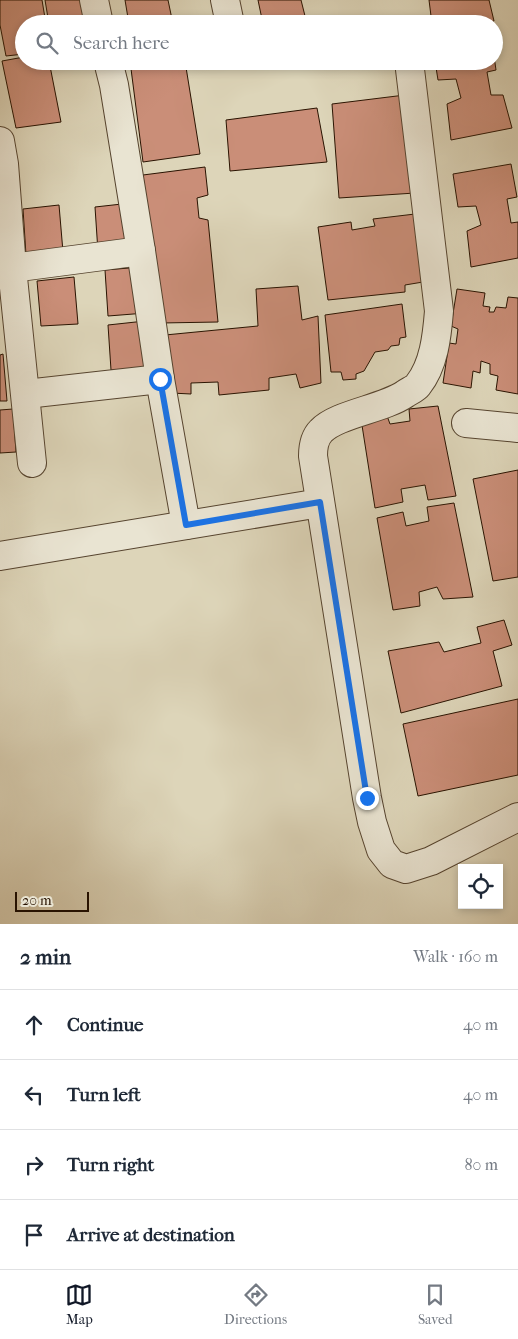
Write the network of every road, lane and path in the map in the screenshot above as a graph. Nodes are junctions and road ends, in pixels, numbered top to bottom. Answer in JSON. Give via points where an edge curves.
{"nodes":[{"id":1,"x":94,"y":0,"type":"edge"},
{"id":2,"x":225,"y":0,"type":"edge"},
{"id":3,"x":97,"y":15,"type":"edge"},
{"id":4,"x":228,"y":15,"type":"edge"},
{"id":5,"x":110,"y":70,"type":"edge"},
{"id":6,"x":410,"y":70,"type":"edge"},
{"id":7,"x":1,"y":156,"type":"edge"},
{"id":8,"x":141,"y":251,"type":"junction"},
{"id":9,"x":12,"y":268,"type":"junction"},
{"id":10,"x":160,"y":379,"type":"junction"},
{"id":11,"x":26,"y":394,"type":"junction"},
{"id":12,"x":466,"y":423,"type":"dead end"},
{"id":13,"x":518,"y":428,"type":"edge"},
{"id":14,"x":32,"y":463,"type":"dead end"},
{"id":15,"x":320,"y":502,"type":"junction"},
{"id":16,"x":186,"y":525,"type":"junction"},
{"id":17,"x":0,"y":556,"type":"edge"},
{"id":18,"x":518,"y":817,"type":"edge"}],
"edges":[{"from":1,"to":3,"type":"street"},
{"from":2,"to":4,"type":"street"},
{"from":5,"to":8,"type":"street"},
{"from":6,"to":15,"type":"street","via":[[439,311],[437,331],[430,363],[417,386],[396,400],[330,424],[320,432],[314,443],[313,456]]},
{"from":7,"to":9,"type":"street"},
{"from":8,"to":9,"type":"street"},
{"from":8,"to":10,"type":"street"},
{"from":9,"to":11,"type":"street"},
{"from":10,"to":11,"type":"street"},
{"from":10,"to":16,"type":"street"},
{"from":11,"to":14,"type":"street"},
{"from":12,"to":13,"type":"street"},
{"from":15,"to":16,"type":"street"},
{"from":15,"to":18,"type":"street","via":[[367,798],[381,850],[392,864],[406,869],[430,861]]},
{"from":16,"to":17,"type":"street"}]}
